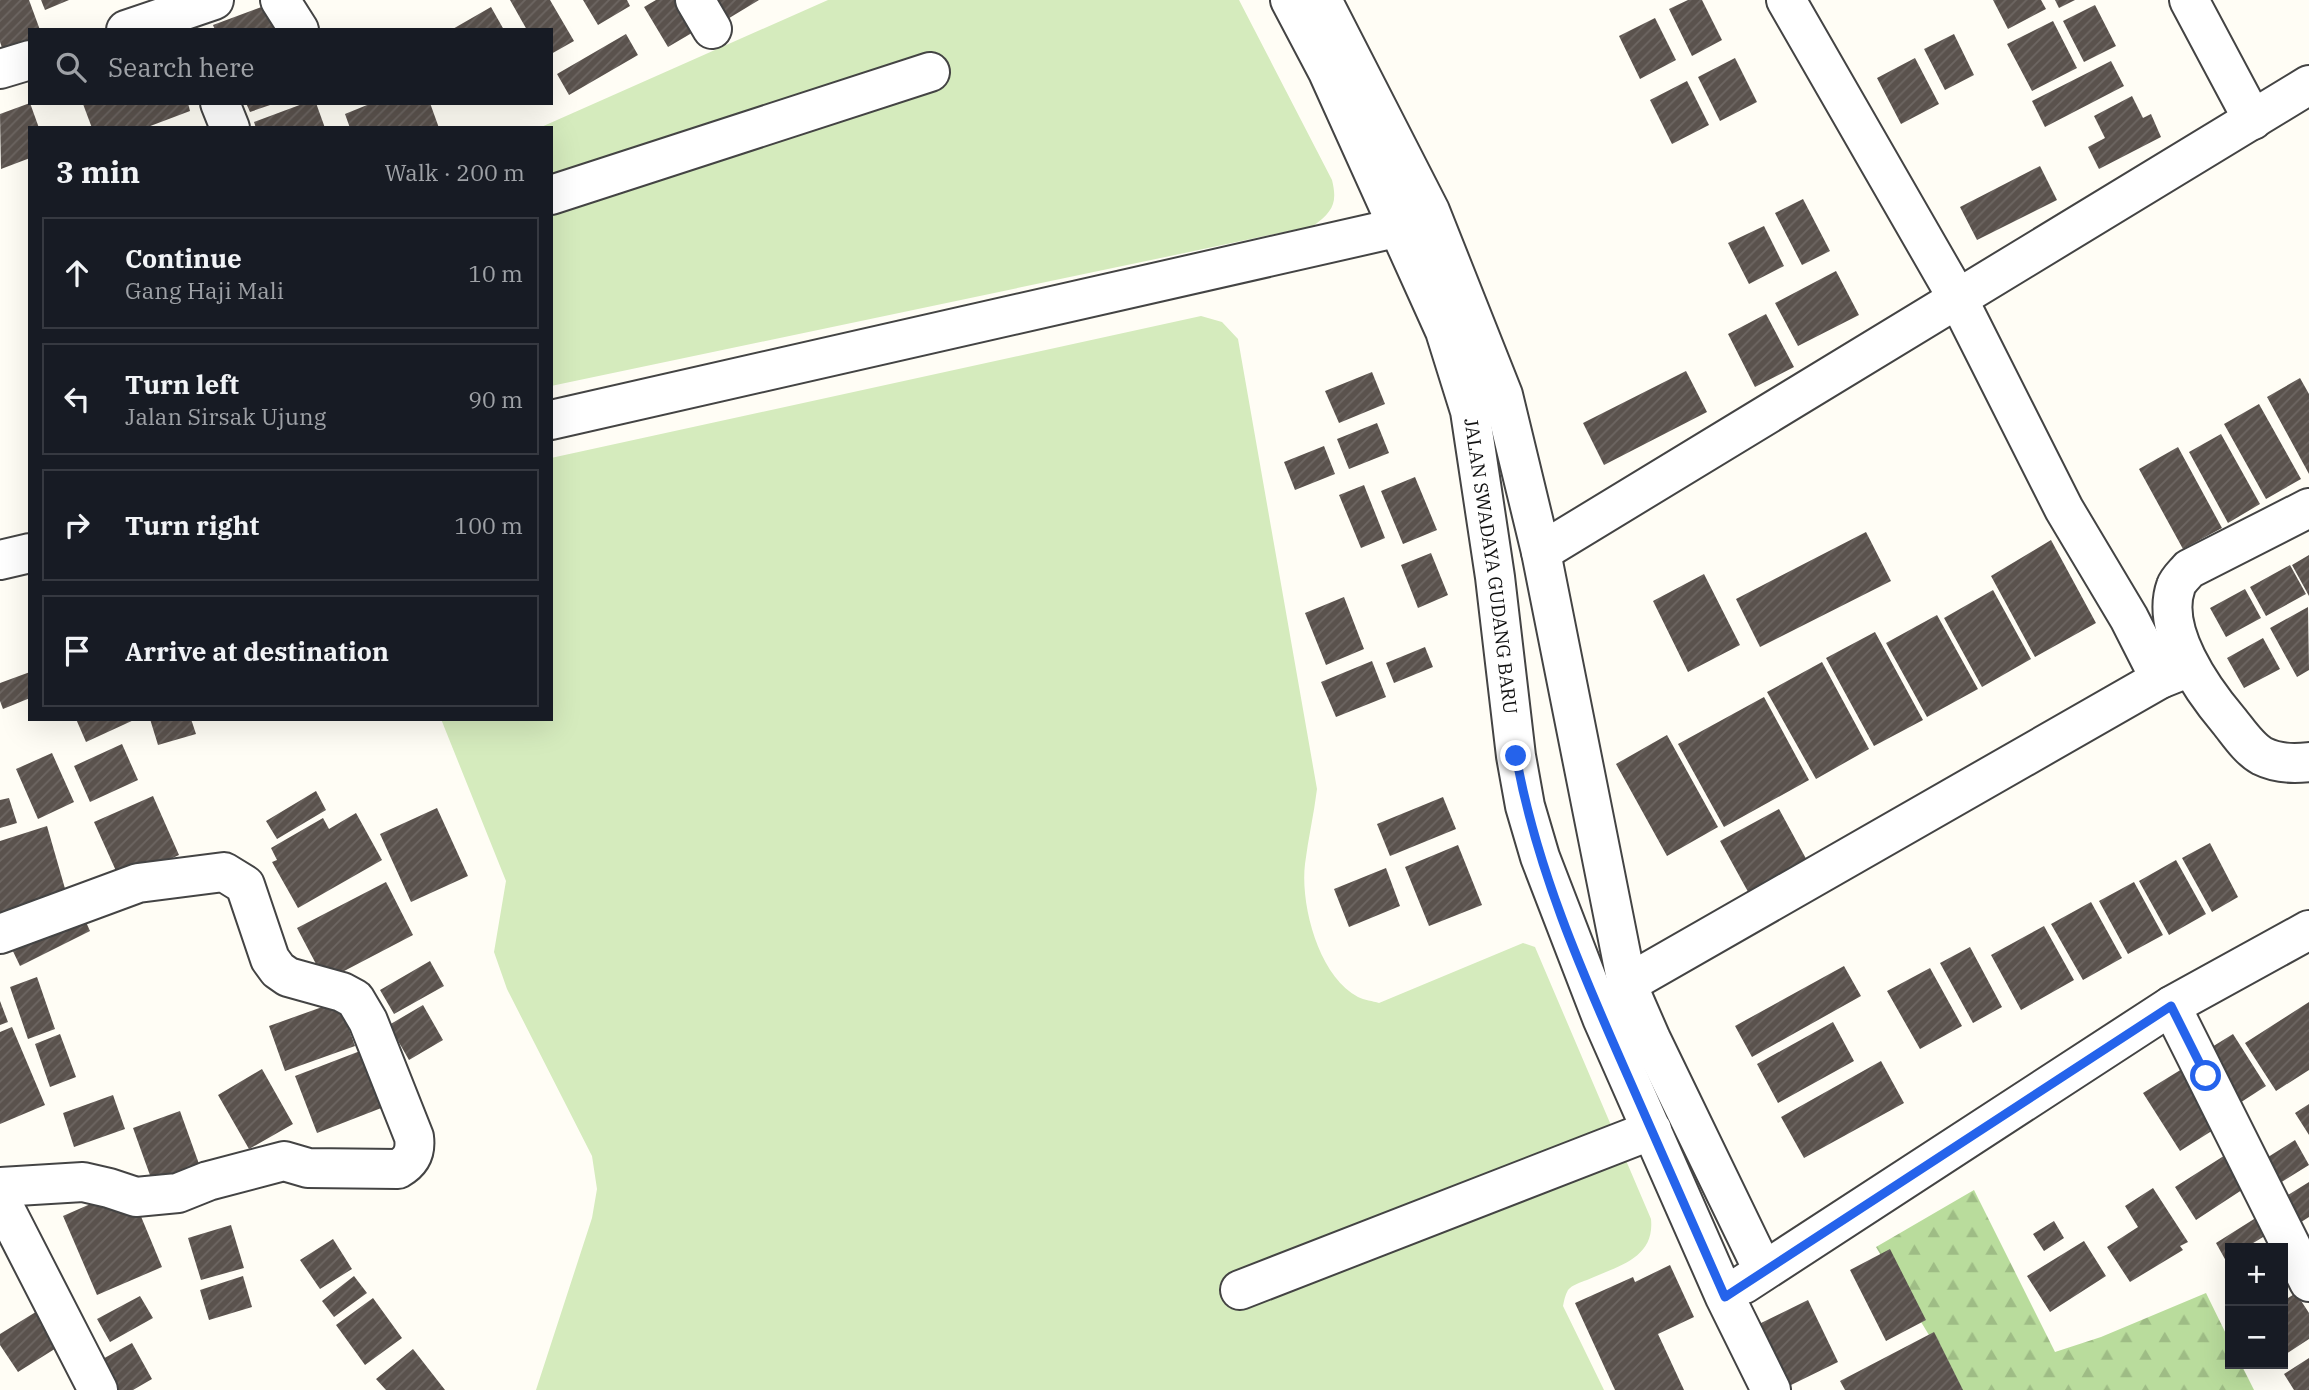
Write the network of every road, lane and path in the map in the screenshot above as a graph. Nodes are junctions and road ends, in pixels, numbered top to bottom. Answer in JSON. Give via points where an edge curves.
{"nodes":[{"id":1,"x":280,"y":0,"type":"edge"},
{"id":2,"x":1290,"y":0,"type":"edge"},
{"id":3,"x":1322,"y":0,"type":"edge"},
{"id":4,"x":1786,"y":0,"type":"edge"},
{"id":5,"x":2189,"y":0,"type":"edge"},
{"id":6,"x":196,"y":14,"type":"edge"},
{"id":7,"x":135,"y":28,"type":"edge"},
{"id":8,"x":298,"y":28,"type":"edge"},
{"id":9,"x":28,"y":61,"type":"edge"},
{"id":10,"x":0,"y":69,"type":"edge"},
{"id":11,"x":930,"y":72,"type":"dead end"},
{"id":12,"x":2309,"y":85,"type":"edge"},
{"id":13,"x":221,"y":105,"type":"edge"},
{"id":14,"x":2253,"y":120,"type":"junction"},
{"id":15,"x":229,"y":126,"type":"edge"},
{"id":16,"x":553,"y":194,"type":"edge"},
{"id":17,"x":1400,"y":227,"type":"junction"},
{"id":18,"x":1958,"y":299,"type":"junction"},
{"id":19,"x":553,"y":420,"type":"edge"},
{"id":20,"x":2309,"y":508,"type":"edge"},
{"id":21,"x":1541,"y":552,"type":"junction"},
{"id":22,"x":28,"y":553,"type":"edge"},
{"id":23,"x":0,"y":560,"type":"edge"},
{"id":24,"x":2175,"y":673,"type":"junction"},
{"id":25,"x":2309,"y":762,"type":"edge"},
{"id":26,"x":0,"y":934,"type":"edge"},
{"id":27,"x":2308,"y":934,"type":"edge"},
{"id":28,"x":1627,"y":984,"type":"junction"},
{"id":29,"x":2171,"y":1006,"type":"junction"},
{"id":30,"x":1652,"y":1130,"type":"junction"},
{"id":31,"x":0,"y":1187,"type":"edge"},
{"id":32,"x":0,"y":1199,"type":"edge"},
{"id":33,"x":2306,"y":1269,"type":"edge"},
{"id":34,"x":1763,"y":1270,"type":"junction"},
{"id":35,"x":1240,"y":1290,"type":"dead end"},
{"id":36,"x":1725,"y":1297,"type":"junction"},
{"id":37,"x":97,"y":1390,"type":"edge"},
{"id":38,"x":1771,"y":1390,"type":"edge"}],
"edges":[{"from":1,"to":8,"type":"street"},
{"from":2,"to":17,"type":"street","name":"JALAN SWADAYA GUDANG BARU"},
{"from":3,"to":21,"type":"street","via":[[1435,223],[1503,395]]},
{"from":4,"to":18,"type":"street"},
{"from":5,"to":14,"type":"street"},
{"from":6,"to":7,"type":"street"},
{"from":9,"to":10,"type":"street"},
{"from":11,"to":16,"type":"street"},
{"from":12,"to":14,"type":"street"},
{"from":13,"to":15,"type":"street"},
{"from":14,"to":18,"type":"street"},
{"from":17,"to":19,"type":"street"},
{"from":17,"to":30,"type":"street","name":"JALAN SWADAYA GUDANG BARU","via":[[1445,331],[1470,411],[1516,756],[1529,818],[1561,915]]},
{"from":18,"to":21,"type":"street"},
{"from":18,"to":24,"type":"street","via":[[2064,509],[2129,618]]},
{"from":20,"to":24,"type":"street","via":[[2189,569],[2176,584],[2172,604]]},
{"from":21,"to":28,"type":"street"},
{"from":22,"to":23,"type":"street"},
{"from":24,"to":25,"type":"street","via":[[2209,697],[2260,755],[2281,763]]},
{"from":24,"to":28,"type":"street"},
{"from":26,"to":31,"type":"street","via":[[138,883],[224,872],[245,885],[278,970],[288,978],[355,999],[416,1149],[398,1169],[308,1168],[284,1161],[178,1194],[136,1198],[83,1182]]},
{"from":27,"to":29,"type":"street"},
{"from":28,"to":34,"type":"street"},
{"from":29,"to":33,"type":"street"},
{"from":29,"to":34,"type":"street"},
{"from":30,"to":35,"type":"street"},
{"from":30,"to":36,"type":"street","name":"JALAN SWADAYA GUDANG BARU"},
{"from":32,"to":37,"type":"street"},
{"from":34,"to":36,"type":"street"},
{"from":36,"to":38,"type":"street","name":"JALAN SWADAYA GUDANG BARU"}]}
